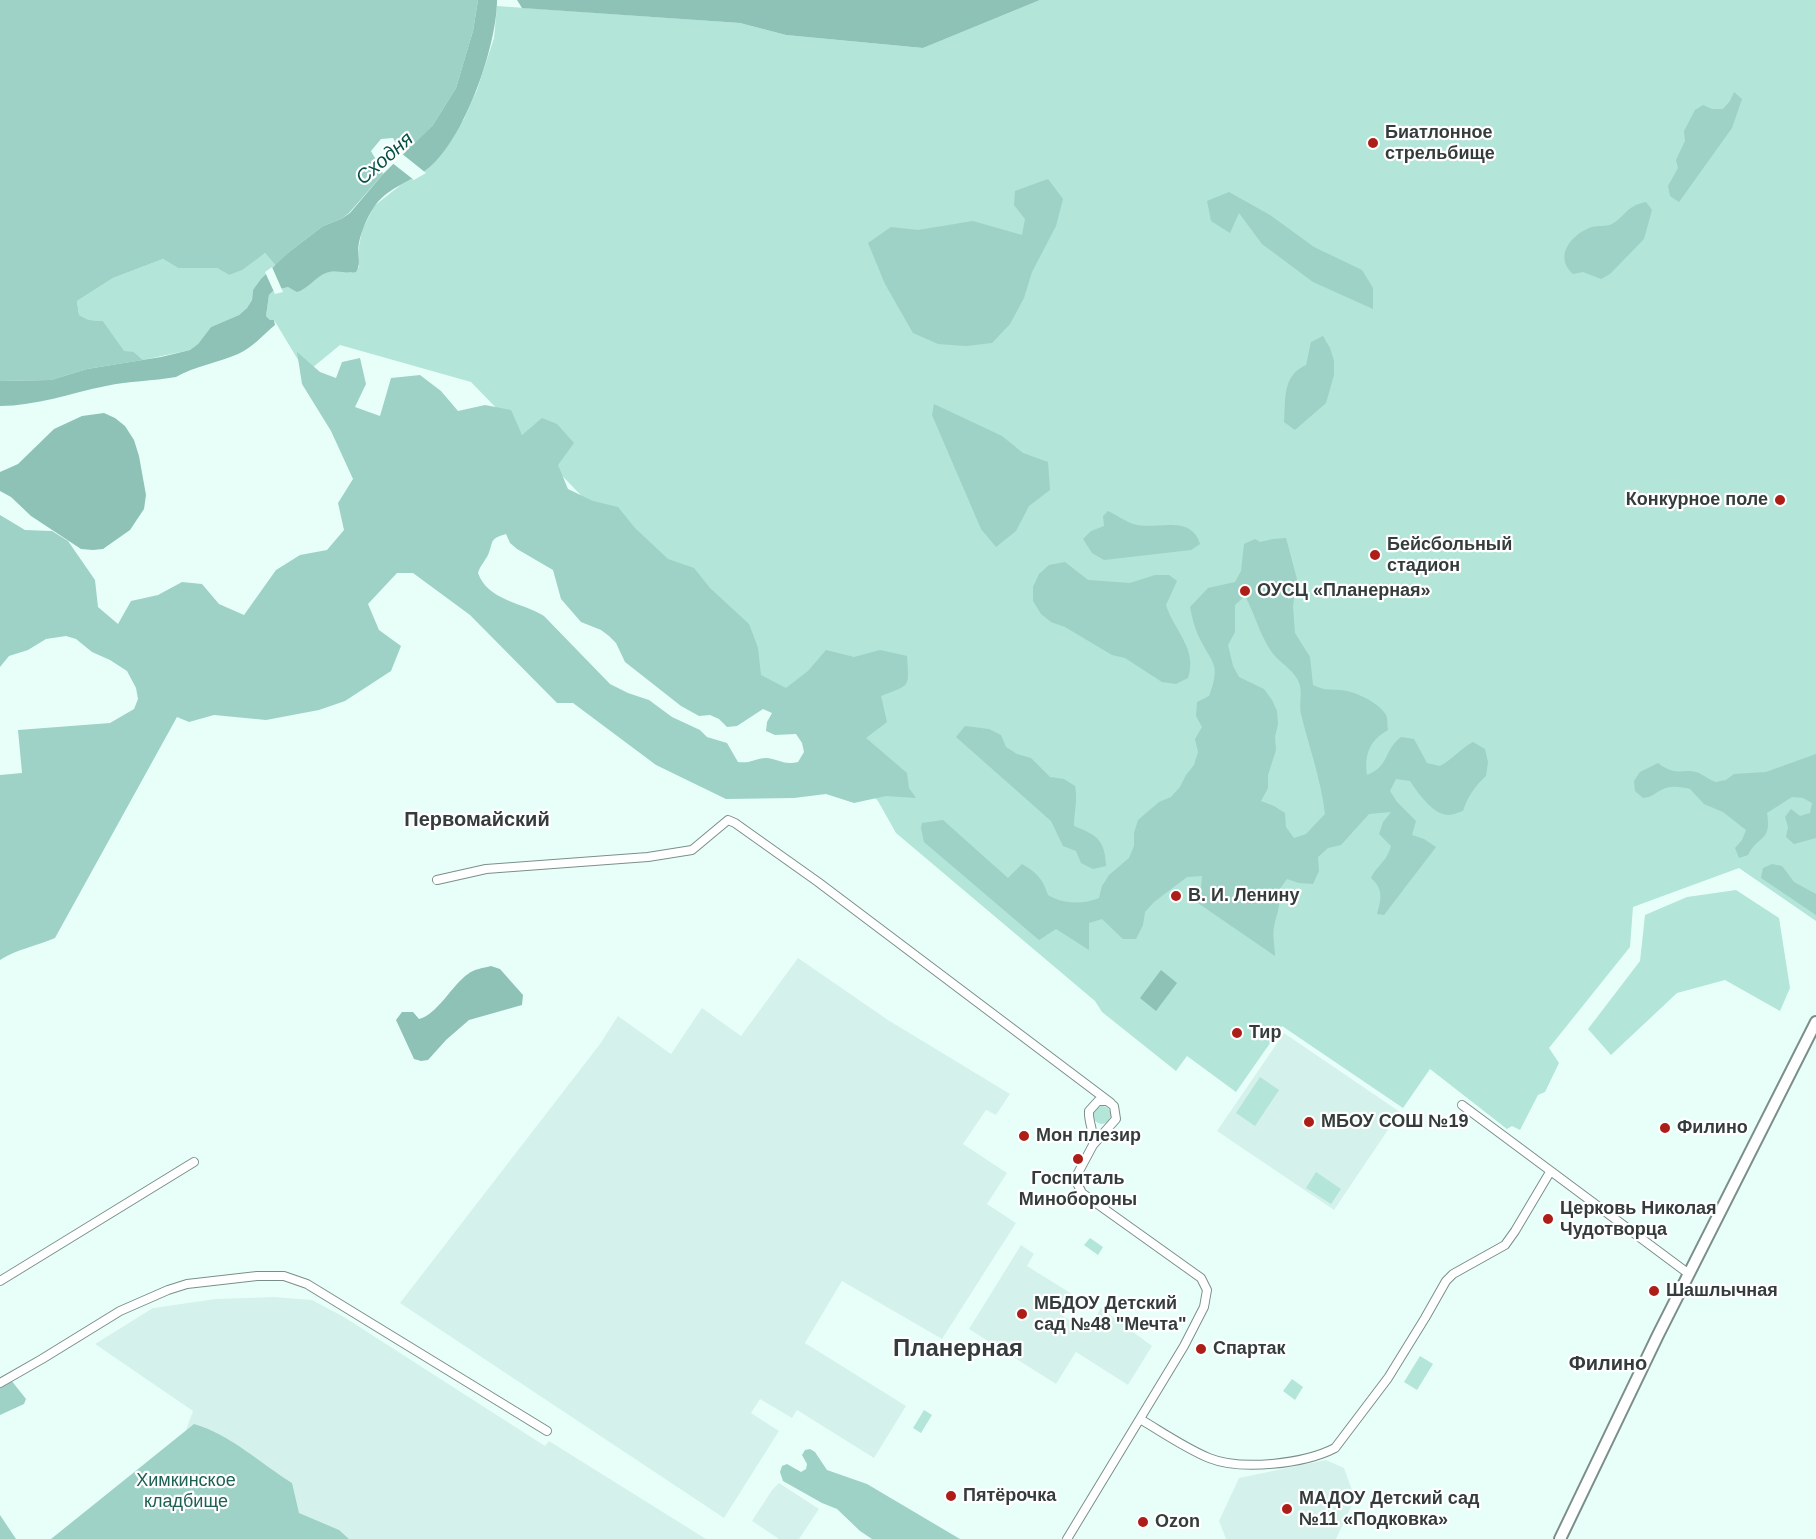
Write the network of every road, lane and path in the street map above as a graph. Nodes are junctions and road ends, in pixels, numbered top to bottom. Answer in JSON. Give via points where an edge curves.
{"nodes":[{"id":1,"x":437,"y":880,"type":"dead end"},
{"id":2,"x":1816,"y":1022,"type":"edge"},
{"id":3,"x":1092,"y":1088,"type":"junction"},
{"id":4,"x":1111,"y":1103,"type":"junction"},
{"id":5,"x":1094,"y":1104,"type":"junction"},
{"id":6,"x":1462,"y":1105,"type":"dead end"},
{"id":7,"x":1091,"y":1124,"type":"junction"},
{"id":8,"x":1111,"y":1127,"type":"junction"},
{"id":9,"x":1093,"y":1145,"type":"junction"},
{"id":10,"x":195,"y":1162,"type":"dead end"},
{"id":11,"x":1550,"y":1172,"type":"junction"},
{"id":12,"x":1689,"y":1274,"type":"junction"},
{"id":13,"x":0,"y":1281,"type":"edge"},
{"id":14,"x":0,"y":1383,"type":"edge"},
{"id":15,"x":1140,"y":1419,"type":"junction"},
{"id":16,"x":547,"y":1431,"type":"dead end"},
{"id":17,"x":1067,"y":1539,"type":"edge"},
{"id":18,"x":1560,"y":1539,"type":"edge"}],
"edges":[{"from":1,"to":3,"type":"street","via":[[486,869],[692,850],[728,820],[818,882]]},
{"from":2,"to":12,"type":"main road"},
{"from":3,"to":4,"type":"street"},
{"from":3,"to":5,"type":"street"},
{"from":4,"to":5,"type":"street"},
{"from":4,"to":8,"type":"street","via":[[1117,1115]]},
{"from":5,"to":7,"type":"street","via":[[1088,1116]]},
{"from":6,"to":11,"type":"street"},
{"from":7,"to":8,"type":"street","via":[[1098,1129]]},
{"from":7,"to":9,"type":"street"},
{"from":8,"to":9,"type":"street"},
{"from":9,"to":15,"type":"street","via":[[1076,1181],[1082,1193],[1201,1278],[1207,1290],[1204,1307],[1184,1346]]},
{"from":10,"to":13,"type":"street"},
{"from":11,"to":12,"type":"street"},
{"from":11,"to":15,"type":"street","via":[[1504,1245],[1446,1281],[1388,1378],[1335,1448],[1293,1461],[1220,1462]]},
{"from":12,"to":18,"type":"main road"},
{"from":14,"to":16,"type":"street","via":[[120,1311],[168,1290],[256,1275],[284,1276],[307,1284]]},
{"from":15,"to":17,"type":"street"}]}
